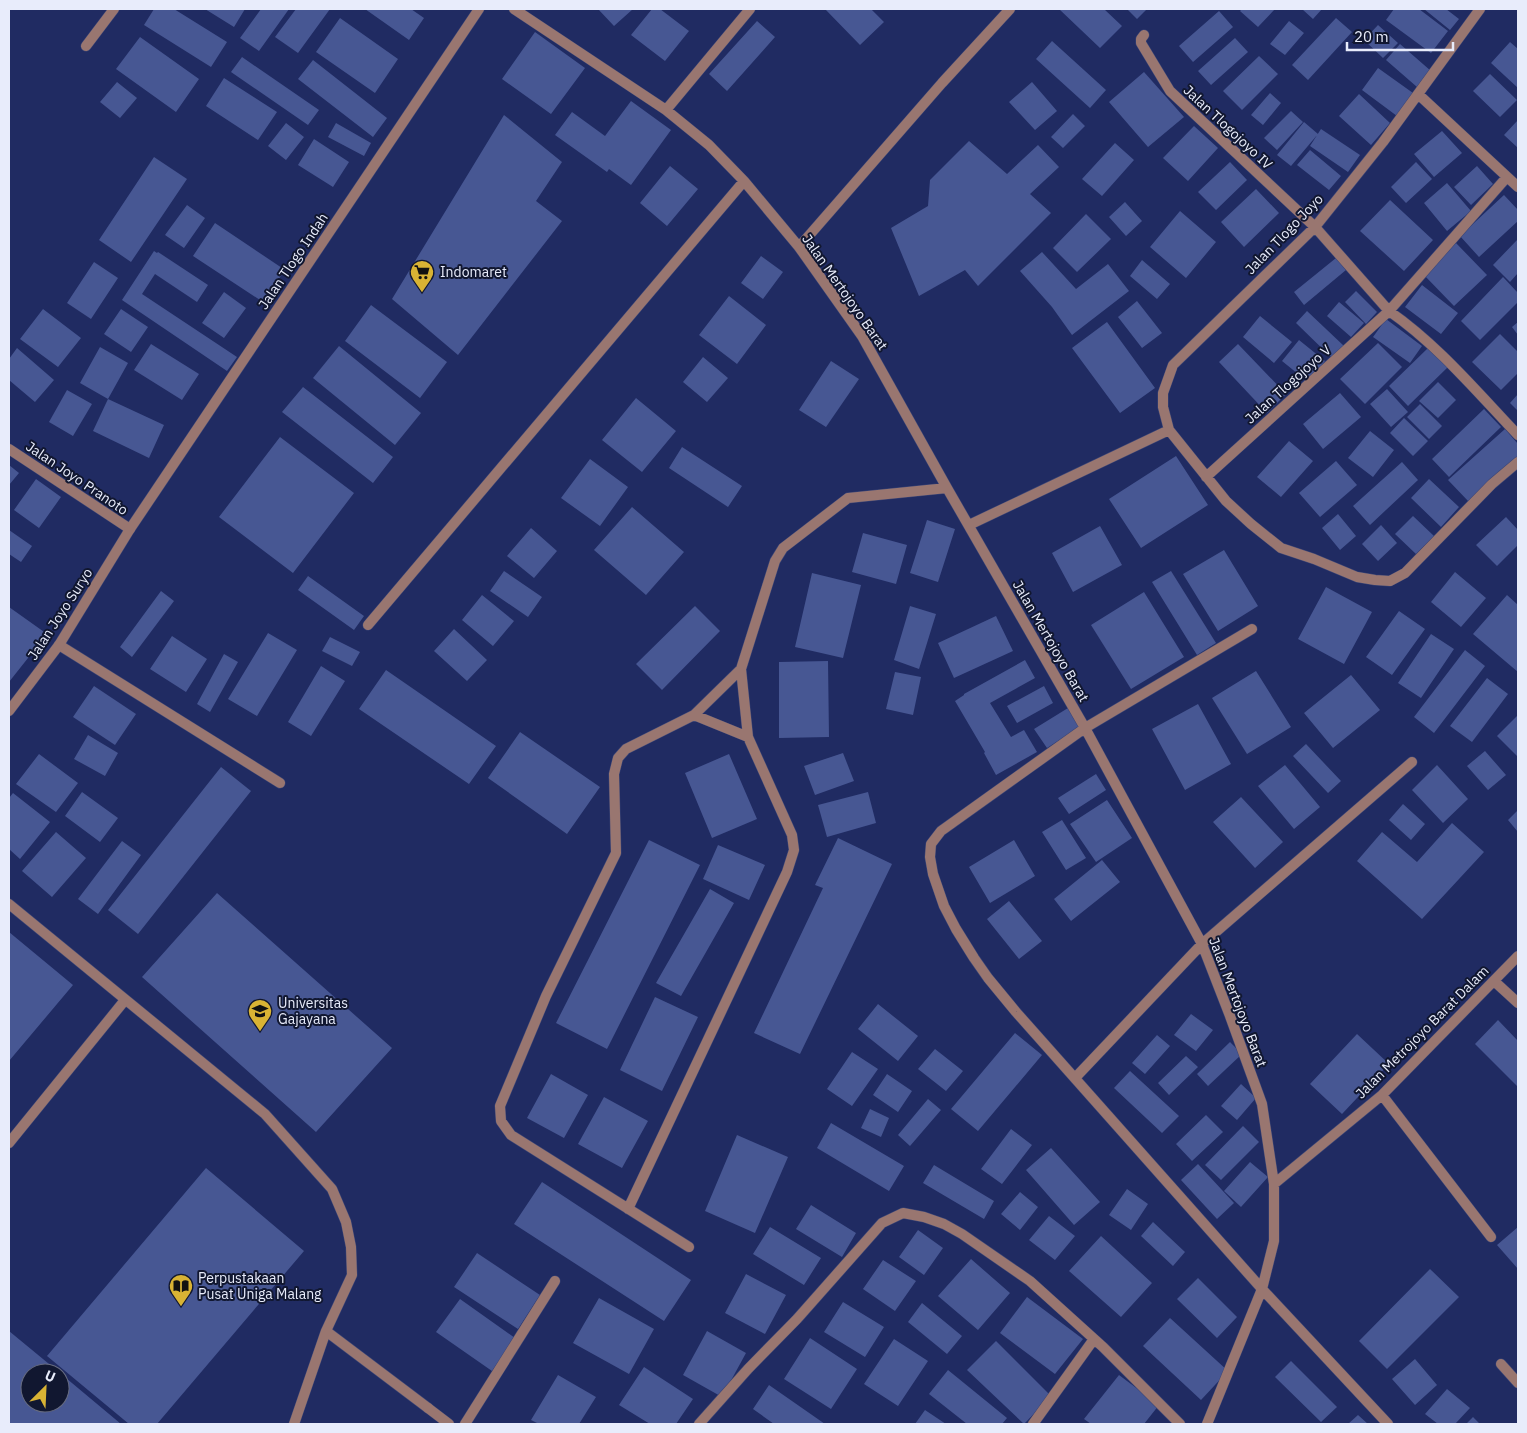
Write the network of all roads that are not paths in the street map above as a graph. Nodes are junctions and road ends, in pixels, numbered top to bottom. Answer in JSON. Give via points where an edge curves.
{"nodes":[{"id":1,"x":114,"y":9,"type":"edge"},
{"id":2,"x":479,"y":9,"type":"edge"},
{"id":3,"x":514,"y":9,"type":"edge"},
{"id":4,"x":750,"y":9,"type":"edge"},
{"id":5,"x":1010,"y":9,"type":"edge"},
{"id":6,"x":1480,"y":9,"type":"edge"},
{"id":7,"x":1144,"y":35,"type":"dead end"},
{"id":8,"x":86,"y":46,"type":"dead end"},
{"id":9,"x":1418,"y":94,"type":"junction"},
{"id":10,"x":666,"y":110,"type":"junction"},
{"id":11,"x":1507,"y":177,"type":"junction"},
{"id":12,"x":744,"y":182,"type":"junction"},
{"id":13,"x":1518,"y":187,"type":"edge"},
{"id":14,"x":1314,"y":227,"type":"junction"},
{"id":15,"x":799,"y":247,"type":"junction"},
{"id":16,"x":1389,"y":311,"type":"junction"},
{"id":17,"x":1169,"y":430,"type":"junction"},
{"id":18,"x":1518,"y":435,"type":"edge"},
{"id":19,"x":9,"y":449,"type":"edge"},
{"id":20,"x":1518,"y":462,"type":"edge"},
{"id":21,"x":1206,"y":477,"type":"junction"},
{"id":22,"x":947,"y":488,"type":"junction"},
{"id":23,"x":969,"y":525,"type":"junction"},
{"id":24,"x":130,"y":529,"type":"junction"},
{"id":25,"x":368,"y":625,"type":"dead end"},
{"id":26,"x":1252,"y":630,"type":"dead end"},
{"id":27,"x":59,"y":645,"type":"junction"},
{"id":28,"x":741,"y":669,"type":"junction"},
{"id":29,"x":9,"y":711,"type":"edge"},
{"id":30,"x":694,"y":716,"type":"junction"},
{"id":31,"x":1085,"y":728,"type":"junction"},
{"id":32,"x":748,"y":737,"type":"junction"},
{"id":33,"x":1412,"y":762,"type":"dead end"},
{"id":34,"x":280,"y":783,"type":"dead end"},
{"id":35,"x":9,"y":904,"type":"edge"},
{"id":36,"x":1202,"y":944,"type":"junction"},
{"id":37,"x":1518,"y":956,"type":"edge"},
{"id":38,"x":1494,"y":980,"type":"junction"},
{"id":39,"x":125,"y":1000,"type":"junction"},
{"id":40,"x":1518,"y":1003,"type":"edge"},
{"id":41,"x":1075,"y":1078,"type":"junction"},
{"id":42,"x":1382,"y":1095,"type":"junction"},
{"id":43,"x":9,"y":1143,"type":"edge"},
{"id":44,"x":1274,"y":1184,"type":"junction"},
{"id":45,"x":628,"y":1209,"type":"junction"},
{"id":46,"x":1491,"y":1237,"type":"dead end"},
{"id":47,"x":689,"y":1247,"type":"dead end"},
{"id":48,"x":555,"y":1281,"type":"dead end"},
{"id":49,"x":1262,"y":1289,"type":"junction"},
{"id":50,"x":326,"y":1331,"type":"junction"},
{"id":51,"x":1094,"y":1339,"type":"junction"},
{"id":52,"x":1501,"y":1364,"type":"dead end"},
{"id":53,"x":1518,"y":1383,"type":"edge"},
{"id":54,"x":294,"y":1424,"type":"edge"},
{"id":55,"x":449,"y":1424,"type":"edge"},
{"id":56,"x":465,"y":1424,"type":"edge"},
{"id":57,"x":699,"y":1424,"type":"edge"},
{"id":58,"x":1033,"y":1424,"type":"edge"},
{"id":59,"x":1180,"y":1424,"type":"edge"},
{"id":60,"x":1206,"y":1424,"type":"edge"},
{"id":61,"x":1388,"y":1424,"type":"edge"}],
"edges":[{"from":1,"to":8,"type":"street"},
{"from":2,"to":24,"type":"street","name":"Jalan Tlogo Indah"},
{"from":3,"to":10,"type":"street","name":"Jalan Mertojoyo Barat"},
{"from":4,"to":10,"type":"street"},
{"from":5,"to":15,"type":"street"},
{"from":6,"to":9,"type":"street","name":"Jalan Tlogo Joyo"},
{"from":7,"to":14,"type":"street","name":"Jalan Tlogojoyo IV","via":[[1140,43],[1170,91]]},
{"from":9,"to":11,"type":"street"},
{"from":9,"to":14,"type":"street","name":"Jalan Tlogo Joyo"},
{"from":10,"to":12,"type":"street","name":"Jalan Mertojoyo Barat","via":[[709,144]]},
{"from":11,"to":13,"type":"street"},
{"from":11,"to":16,"type":"street","name":"Jalan Tlogojoyo V"},
{"from":12,"to":15,"type":"street","name":"Jalan Mertojoyo Barat"},
{"from":12,"to":25,"type":"street"},
{"from":14,"to":16,"type":"street"},
{"from":14,"to":17,"type":"street","name":"Jalan Tlogo Joyo","via":[[1172,365],[1163,393]]},
{"from":15,"to":22,"type":"street","name":"Jalan Mertojoyo Barat","via":[[862,336]]},
{"from":16,"to":18,"type":"street","via":[[1441,355]]},
{"from":16,"to":21,"type":"street","name":"Jalan Tlogojoyo V"},
{"from":17,"to":21,"type":"street"},
{"from":17,"to":23,"type":"street"},
{"from":19,"to":24,"type":"street","name":"Jalan Joyo Pranoto"},
{"from":20,"to":21,"type":"street","via":[[1492,484],[1405,573],[1390,581],[1357,576],[1281,548],[1226,501]]},
{"from":22,"to":23,"type":"street","name":"Jalan Mertojoyo Barat"},
{"from":22,"to":28,"type":"street","via":[[848,498],[783,548],[775,561]]},
{"from":23,"to":31,"type":"street","name":"Jalan Mertojoyo Barat"},
{"from":24,"to":27,"type":"street","name":"Jalan Joyo Suryo"},
{"from":26,"to":31,"type":"street"},
{"from":27,"to":29,"type":"street","name":"Jalan Joyo Suryo"},
{"from":27,"to":34,"type":"street"},
{"from":28,"to":30,"type":"street"},
{"from":28,"to":32,"type":"street"},
{"from":30,"to":32,"type":"street"},
{"from":30,"to":45,"type":"street","via":[[626,749],[618,758],[614,774],[616,853],[546,996],[500,1106],[501,1121],[511,1135]]},
{"from":31,"to":36,"type":"street","name":"Jalan Mertojoyo Barat"},
{"from":31,"to":41,"type":"street","via":[[941,831],[931,844],[930,857],[944,906],[974,958],[1016,1012]]},
{"from":32,"to":45,"type":"street","via":[[792,835],[794,850],[787,872]]},
{"from":33,"to":36,"type":"street"},
{"from":35,"to":39,"type":"street"},
{"from":36,"to":41,"type":"street"},
{"from":36,"to":44,"type":"street","name":"Jalan Mertojoyo Barat","via":[[1262,1104]]},
{"from":37,"to":38,"type":"street","name":"Jalan Metrojoyo Barat Dalam"},
{"from":38,"to":40,"type":"street"},
{"from":38,"to":42,"type":"street","name":"Jalan Metrojoyo Barat Dalam"},
{"from":39,"to":43,"type":"street"},
{"from":39,"to":50,"type":"street","via":[[265,1114],[332,1190],[346,1222],[352,1275]]},
{"from":41,"to":49,"type":"street"},
{"from":42,"to":44,"type":"street","name":"Jalan Metrojoyo Barat Dalam"},
{"from":42,"to":46,"type":"street"},
{"from":44,"to":49,"type":"street","name":"Jalan Mertojoyo Barat","via":[[1274,1241]]},
{"from":45,"to":47,"type":"street"},
{"from":48,"to":56,"type":"street"},
{"from":49,"to":60,"type":"street","name":"Jalan Mertojoyo Barat"},
{"from":49,"to":61,"type":"street"},
{"from":50,"to":54,"type":"street"},
{"from":50,"to":55,"type":"street"},
{"from":51,"to":57,"type":"street","via":[[1030,1281],[962,1234],[944,1224],[903,1213],[882,1223]]},
{"from":51,"to":58,"type":"street"},
{"from":51,"to":59,"type":"street"},
{"from":52,"to":53,"type":"street"}]}
